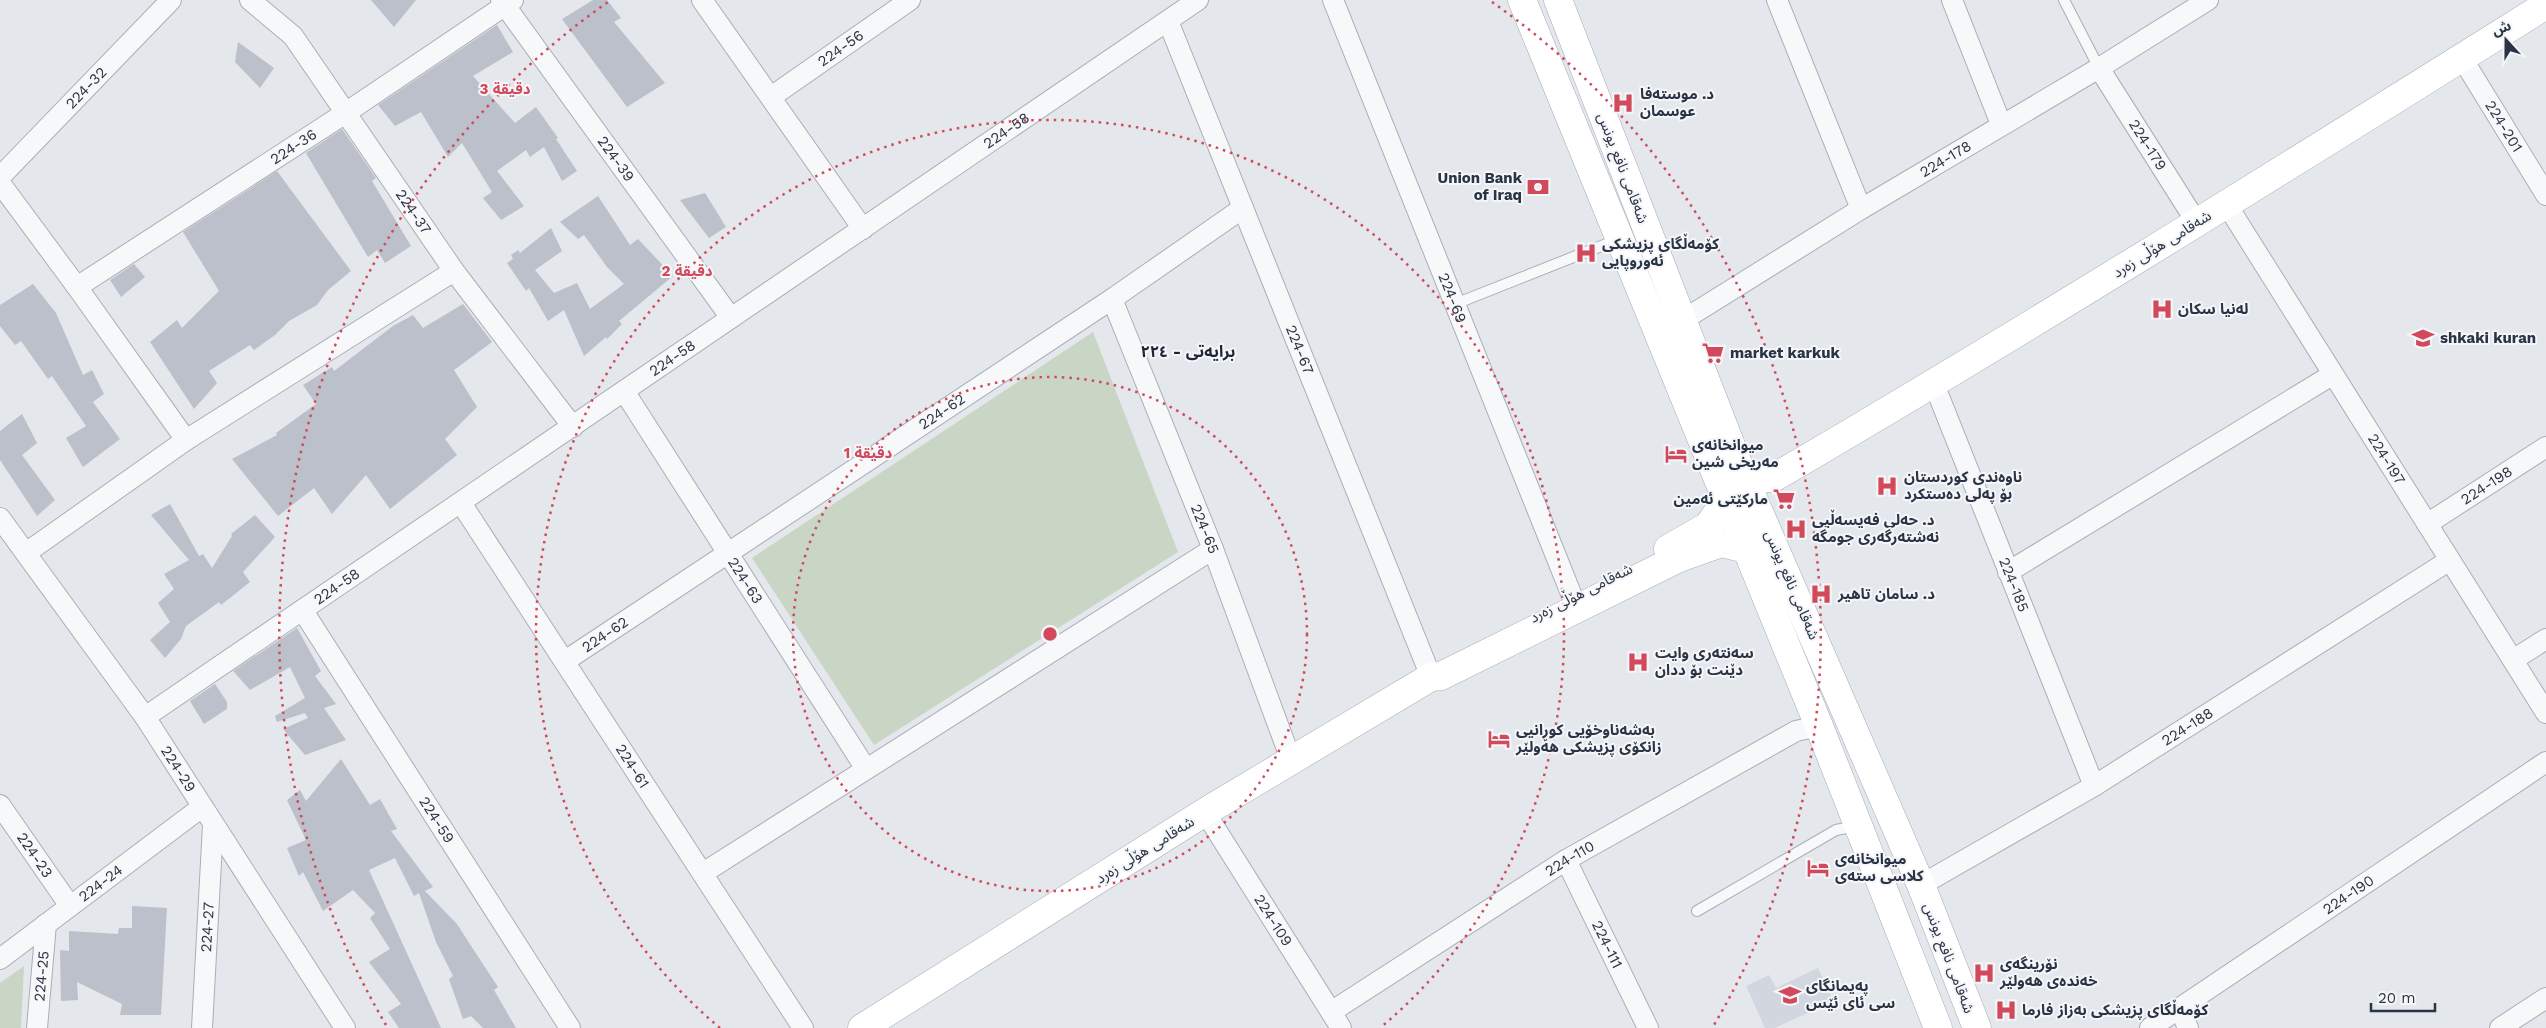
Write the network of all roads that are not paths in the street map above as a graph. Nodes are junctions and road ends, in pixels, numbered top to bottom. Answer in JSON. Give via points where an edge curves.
{"nodes":[{"id":1,"x":171,"y":0,"type":"edge"},
{"id":2,"x":250,"y":0,"type":"edge"},
{"id":3,"x":702,"y":0,"type":"edge"},
{"id":4,"x":910,"y":0,"type":"edge"},
{"id":5,"x":1198,"y":0,"type":"edge"},
{"id":6,"x":1333,"y":0,"type":"edge"},
{"id":7,"x":1522,"y":0,"type":"edge"},
{"id":8,"x":1558,"y":0,"type":"edge"},
{"id":9,"x":1777,"y":0,"type":"edge"},
{"id":10,"x":1952,"y":0,"type":"edge"},
{"id":11,"x":2064,"y":0,"type":"edge"},
{"id":12,"x":2208,"y":0,"type":"edge"},
{"id":13,"x":507,"y":2,"type":"edge"},
{"id":14,"x":2546,"y":5,"type":"edge"},
{"id":15,"x":1168,"y":21,"type":"junction"},
{"id":16,"x":2462,"y":58,"type":"junction"},
{"id":17,"x":2099,"y":68,"type":"junction"},
{"id":18,"x":771,"y":98,"type":"junction"},
{"id":19,"x":347,"y":112,"type":"junction"},
{"id":20,"x":2001,"y":124,"type":"junction"},
{"id":21,"x":0,"y":177,"type":"edge"},
{"id":22,"x":0,"y":183,"type":"edge"},
{"id":23,"x":2546,"y":195,"type":"edge"},
{"id":24,"x":2227,"y":205,"type":"junction"},
{"id":25,"x":1243,"y":208,"type":"junction"},
{"id":26,"x":1861,"y":209,"type":"junction"},
{"id":27,"x":2197,"y":223,"type":"junction"},
{"id":28,"x":863,"y":229,"type":"junction"},
{"id":29,"x":1619,"y":239,"type":"junction"},
{"id":30,"x":454,"y":271,"type":"junction"},
{"id":31,"x":77,"y":287,"type":"junction"},
{"id":32,"x":1112,"y":298,"type":"junction"},
{"id":33,"x":1455,"y":304,"type":"junction"},
{"id":34,"x":731,"y":318,"type":"junction"},
{"id":35,"x":1683,"y":320,"type":"junction"},
{"id":36,"x":2332,"y":375,"type":"junction"},
{"id":37,"x":1934,"y":384,"type":"junction"},
{"id":38,"x":624,"y":391,"type":"junction"},
{"id":39,"x":573,"y":427,"type":"junction"},
{"id":40,"x":186,"y":440,"type":"junction"},
{"id":41,"x":2546,"y":447,"type":"edge"},
{"id":42,"x":1739,"y":466,"type":"junction"},
{"id":43,"x":1775,"y":477,"type":"junction"},
{"id":44,"x":1725,"y":502,"type":"junction"},
{"id":45,"x":461,"y":503,"type":"junction"},
{"id":46,"x":0,"y":518,"type":"edge"},
{"id":47,"x":1763,"y":519,"type":"junction"},
{"id":48,"x":2427,"y":524,"type":"junction"},
{"id":49,"x":1213,"y":549,"type":"junction"},
{"id":50,"x":1746,"y":549,"type":"junction"},
{"id":51,"x":26,"y":553,"type":"junction"},
{"id":52,"x":728,"y":553,"type":"junction"},
{"id":53,"x":2450,"y":560,"type":"junction"},
{"id":54,"x":2008,"y":572,"type":"junction"},
{"id":55,"x":1572,"y":596,"type":"junction"},
{"id":56,"x":303,"y":611,"type":"junction"},
{"id":57,"x":2546,"y":639,"type":"edge"},
{"id":58,"x":2513,"y":660,"type":"junction"},
{"id":59,"x":565,"y":662,"type":"junction"},
{"id":60,"x":1431,"y":677,"type":"junction"},
{"id":61,"x":2546,"y":712,"type":"edge"},
{"id":62,"x":145,"y":717,"type":"junction"},
{"id":63,"x":1819,"y":726,"type":"junction"},
{"id":64,"x":1291,"y":760,"type":"junction"},
{"id":65,"x":2546,"y":762,"type":"edge"},
{"id":66,"x":866,"y":769,"type":"junction"},
{"id":67,"x":2094,"y":786,"type":"junction"},
{"id":68,"x":0,"y":805,"type":"edge"},
{"id":69,"x":202,"y":807,"type":"junction"},
{"id":70,"x":1205,"y":812,"type":"junction"},
{"id":71,"x":213,"y":825,"type":"junction"},
{"id":72,"x":1858,"y":826,"type":"junction"},
{"id":73,"x":1566,"y":860,"type":"junction"},
{"id":74,"x":702,"y":873,"type":"junction"},
{"id":75,"x":1921,"y":884,"type":"junction"},
{"id":76,"x":70,"y":906,"type":"junction"},
{"id":77,"x":1697,"y":911,"type":"dead end"},
{"id":78,"x":46,"y":924,"type":"junction"},
{"id":79,"x":0,"y":959,"type":"edge"},
{"id":80,"x":2546,"y":998,"type":"edge"},
{"id":81,"x":2180,"y":1009,"type":"junction"},
{"id":82,"x":1336,"y":1020,"type":"edge"},
{"id":83,"x":37,"y":1028,"type":"edge"},
{"id":84,"x":202,"y":1028,"type":"edge"},
{"id":85,"x":345,"y":1028,"type":"edge"},
{"id":86,"x":570,"y":1028,"type":"edge"},
{"id":87,"x":803,"y":1028,"type":"edge"},
{"id":88,"x":862,"y":1028,"type":"edge"},
{"id":89,"x":1648,"y":1028,"type":"edge"},
{"id":90,"x":1938,"y":1028,"type":"edge"},
{"id":91,"x":1977,"y":1028,"type":"edge"},
{"id":92,"x":2150,"y":1028,"type":"edge"},
{"id":93,"x":2188,"y":1028,"type":"edge"},
{"id":94,"x":2500,"y":1028,"type":"edge"}],
"edges":[{"from":1,"to":21,"type":"street","name":"224-32"},
{"from":2,"to":19,"type":"street","name":"224-37","via":[[293,36]]},
{"from":3,"to":18,"type":"street"},
{"from":4,"to":18,"type":"street","name":"224-56"},
{"from":5,"to":15,"type":"street","name":"224-58"},
{"from":6,"to":33,"type":"street","name":"224-69"},
{"from":7,"to":29,"type":"street","name":"شەقامی نافع یونس"},
{"from":8,"to":35,"type":"street","name":"شەقامی نافع یونس"},
{"from":9,"to":26,"type":"street"},
{"from":10,"to":20,"type":"street"},
{"from":11,"to":17,"type":"lane"},
{"from":12,"to":17,"type":"street","name":"224-178"},
{"from":13,"to":19,"type":"street","name":"224-36"},
{"from":13,"to":34,"type":"street","name":"224-39"},
{"from":14,"to":16,"type":"street","name":"شەقامی هۆڵی زەرد"},
{"from":15,"to":25,"type":"street","name":"224-67"},
{"from":15,"to":28,"type":"street","name":"224-58"},
{"from":16,"to":23,"type":"street","name":"224-201"},
{"from":16,"to":24,"type":"street","name":"شەقامی هۆڵی زەرد"},
{"from":17,"to":20,"type":"street","name":"224-178"},
{"from":17,"to":27,"type":"street","name":"224-179"},
{"from":18,"to":28,"type":"street"},
{"from":19,"to":30,"type":"street","name":"224-37"},
{"from":19,"to":31,"type":"street","name":"224-36"},
{"from":20,"to":26,"type":"street","name":"224-178"},
{"from":22,"to":31,"type":"street"},
{"from":24,"to":27,"type":"street","name":"شەقامی هۆڵی زەرد"},
{"from":24,"to":36,"type":"street","name":"224-197"},
{"from":25,"to":32,"type":"street","name":"224-62"},
{"from":25,"to":60,"type":"street","name":"224-67"},
{"from":26,"to":35,"type":"street","name":"224-178"},
{"from":27,"to":37,"type":"street","name":"شەقامی هۆڵی زەرد"},
{"from":28,"to":34,"type":"street","name":"224-58"},
{"from":29,"to":33,"type":"lane"},
{"from":29,"to":44,"type":"street","name":"شەقامی نافع یونس"},
{"from":30,"to":39,"type":"street","name":"224-37"},
{"from":30,"to":40,"type":"street"},
{"from":31,"to":40,"type":"street"},
{"from":32,"to":49,"type":"street","name":"224-65"},
{"from":32,"to":52,"type":"street","name":"224-62"},
{"from":33,"to":55,"type":"street","name":"224-69"},
{"from":34,"to":38,"type":"street","name":"224-58"},
{"from":35,"to":42,"type":"street","name":"شەقامی نافع یونس"},
{"from":36,"to":48,"type":"street","name":"224-197"},
{"from":36,"to":54,"type":"street"},
{"from":37,"to":43,"type":"street","name":"شەقامی هۆڵی زەرد"},
{"from":37,"to":54,"type":"street","name":"224-185"},
{"from":38,"to":39,"type":"street","name":"224-58"},
{"from":38,"to":52,"type":"street","name":"224-63"},
{"from":39,"to":45,"type":"street","name":"224-58"},
{"from":40,"to":51,"type":"street"},
{"from":41,"to":48,"type":"street","name":"224-198"},
{"from":42,"to":43,"type":"street","via":[[1755,478]]},
{"from":42,"to":47,"type":"street","name":"شەقامی نافع یونس"},
{"from":43,"to":47,"type":"street","via":[[1763,496]]},
{"from":44,"to":50,"type":"street","name":"شەقامی نافع یونس"},
{"from":44,"to":55,"type":"street","name":"شەقامی هۆڵی زەرد","via":[[1708,526]]},
{"from":45,"to":56,"type":"street","name":"224-58"},
{"from":45,"to":59,"type":"street","name":"224-61"},
{"from":46,"to":51,"type":"street","name":"224-29"},
{"from":47,"to":75,"type":"street","name":"شەقامی نافع یونس"},
{"from":48,"to":53,"type":"street","name":"224-197"},
{"from":49,"to":64,"type":"street","name":"224-65"},
{"from":49,"to":66,"type":"street"},
{"from":50,"to":60,"type":"street","name":"شەقامی هۆڵی زەرد","via":[[1722,543],[1679,558],[1441,676]]},
{"from":50,"to":63,"type":"street","name":"شەقامی نافع یونس"},
{"from":51,"to":62,"type":"street","name":"224-29"},
{"from":52,"to":59,"type":"street","name":"224-62"},
{"from":52,"to":66,"type":"street","name":"224-63"},
{"from":53,"to":58,"type":"street","name":"224-197"},
{"from":53,"to":67,"type":"street","name":"224-188"},
{"from":54,"to":67,"type":"street","name":"224-185"},
{"from":55,"to":60,"type":"street","name":"شەقامی هۆڵی زەرد","via":[[1437,667]]},
{"from":56,"to":62,"type":"street","name":"224-58"},
{"from":56,"to":86,"type":"street","name":"224-59"},
{"from":57,"to":58,"type":"street"},
{"from":58,"to":61,"type":"street","name":"224-197"},
{"from":59,"to":74,"type":"street","name":"224-61"},
{"from":60,"to":64,"type":"street","name":"شەقامی هۆڵی زەرد"},
{"from":62,"to":69,"type":"street","name":"224-29"},
{"from":63,"to":72,"type":"street","name":"شەقامی نافع یونس"},
{"from":63,"to":73,"type":"street","name":"224-110","via":[[1796,731]]},
{"from":64,"to":70,"type":"street","name":"شەقامی هۆڵی زەرد"},
{"from":65,"to":81,"type":"street","name":"224-190"},
{"from":66,"to":74,"type":"street"},
{"from":67,"to":75,"type":"street","name":"224-188"},
{"from":68,"to":76,"type":"street","name":"224-23"},
{"from":69,"to":71,"type":"street","name":"224-29"},
{"from":69,"to":76,"type":"street","name":"224-24"},
{"from":70,"to":82,"type":"street","name":"224-109"},
{"from":70,"to":88,"type":"street","name":"شەقامی هۆڵی زەرد"},
{"from":71,"to":84,"type":"street","name":"224-27"},
{"from":71,"to":85,"type":"street","name":"224-29"},
{"from":72,"to":77,"type":"lane","via":[[1836,830]]},
{"from":72,"to":90,"type":"street","name":"شەقامی نافع یونس"},
{"from":73,"to":82,"type":"street","name":"224-110"},
{"from":73,"to":89,"type":"street","name":"224-111"},
{"from":74,"to":87,"type":"street","name":"224-61"},
{"from":75,"to":91,"type":"street","name":"شەقامی نافع یونس"},
{"from":76,"to":78,"type":"street","name":"224-24"},
{"from":78,"to":79,"type":"street","name":"224-24"},
{"from":78,"to":83,"type":"street","name":"224-25"},
{"from":80,"to":94,"type":"street"},
{"from":81,"to":92,"type":"street","name":"224-190"},
{"from":81,"to":93,"type":"street"}]}
